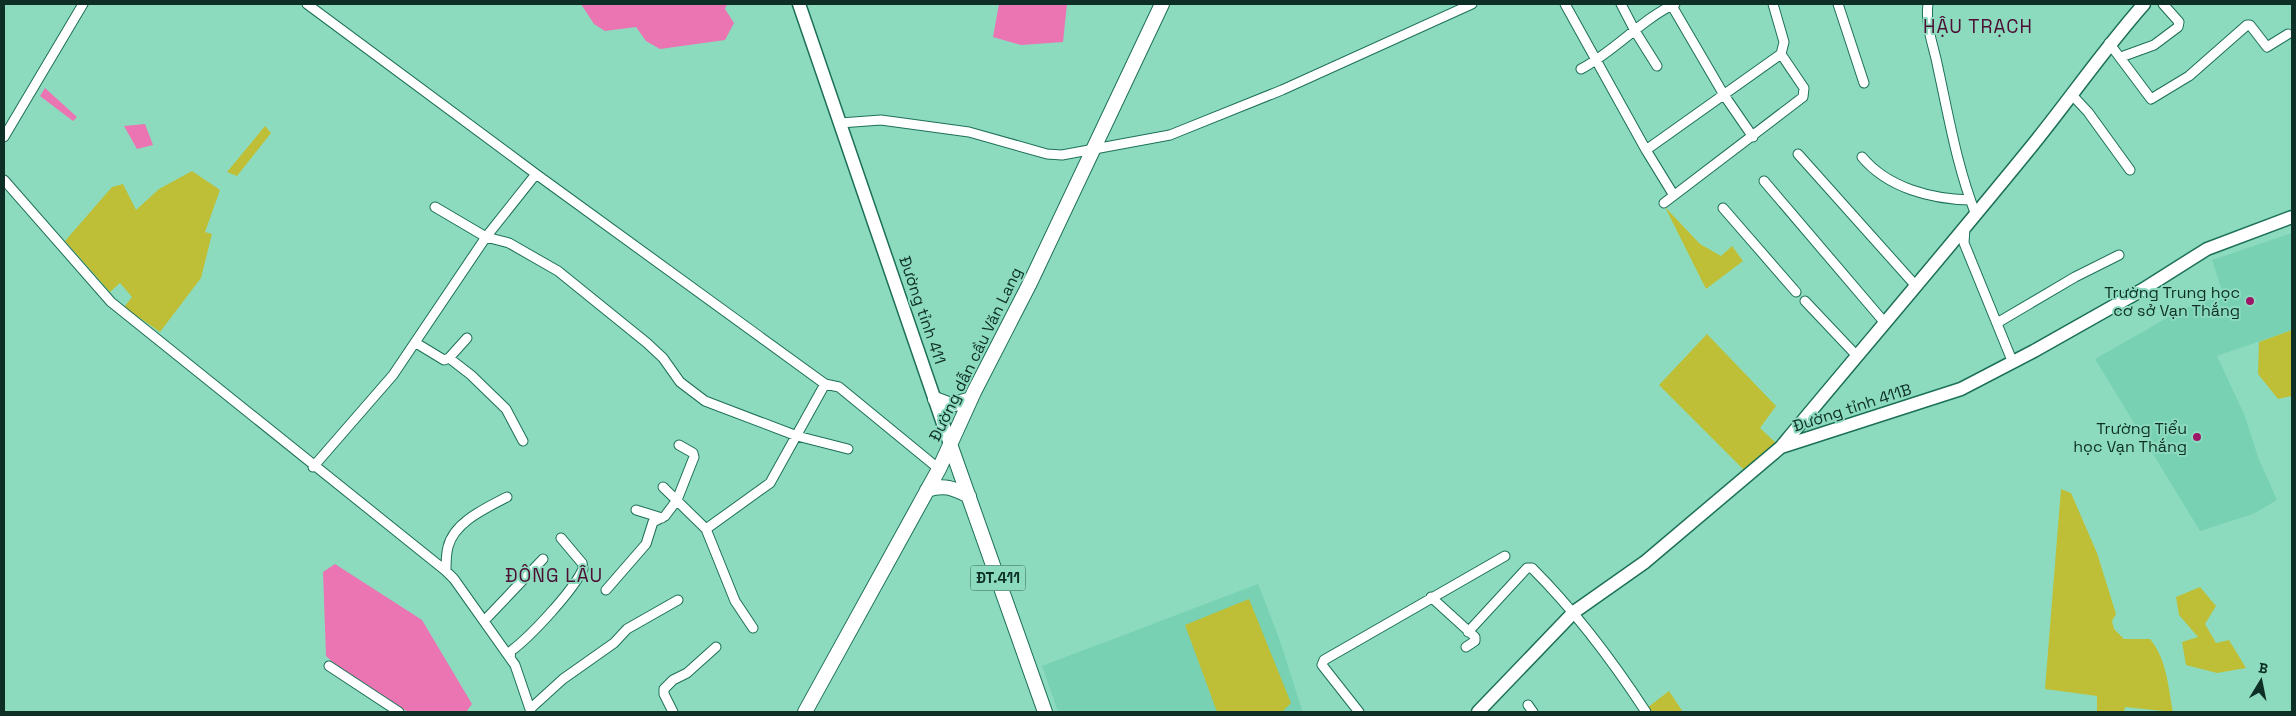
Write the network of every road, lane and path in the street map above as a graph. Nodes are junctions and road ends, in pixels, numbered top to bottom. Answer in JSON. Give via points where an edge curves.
{"nodes":[{"id":1,"x":83,"y":4,"type":"edge"},
{"id":2,"x":307,"y":4,"type":"edge"},
{"id":3,"x":799,"y":4,"type":"edge"},
{"id":4,"x":1162,"y":4,"type":"edge"},
{"id":5,"x":1472,"y":4,"type":"edge"},
{"id":6,"x":1565,"y":4,"type":"edge"},
{"id":7,"x":1621,"y":4,"type":"edge"},
{"id":8,"x":1773,"y":4,"type":"edge"},
{"id":9,"x":1838,"y":4,"type":"edge"},
{"id":10,"x":1928,"y":4,"type":"edge"},
{"id":11,"x":2144,"y":4,"type":"edge"},
{"id":12,"x":2163,"y":4,"type":"edge"},
{"id":13,"x":1669,"y":6,"type":"edge"},
{"id":14,"x":1635,"y":31,"type":"junction"},
{"id":15,"x":2288,"y":34,"type":"dead end"},
{"id":16,"x":2109,"y":43,"type":"junction"},
{"id":17,"x":1781,"y":54,"type":"junction"},
{"id":18,"x":2121,"y":57,"type":"junction"},
{"id":19,"x":1597,"y":61,"type":"junction"},
{"id":20,"x":1657,"y":66,"type":"dead end"},
{"id":21,"x":1581,"y":69,"type":"dead end"},
{"id":22,"x":1864,"y":82,"type":"dead end"},
{"id":23,"x":1724,"y":95,"type":"junction"},
{"id":24,"x":2073,"y":96,"type":"junction"},
{"id":25,"x":840,"y":123,"type":"junction"},
{"id":26,"x":4,"y":137,"type":"edge"},
{"id":27,"x":1754,"y":137,"type":"junction"},
{"id":28,"x":1093,"y":149,"type":"junction"},
{"id":29,"x":1646,"y":150,"type":"junction"},
{"id":30,"x":1798,"y":154,"type":"dead end"},
{"id":31,"x":1862,"y":157,"type":"dead end"},
{"id":32,"x":2130,"y":170,"type":"dead end"},
{"id":33,"x":536,"y":174,"type":"junction"},
{"id":34,"x":4,"y":180,"type":"edge"},
{"id":35,"x":1764,"y":181,"type":"dead end"},
{"id":36,"x":1674,"y":194,"type":"junction"},
{"id":37,"x":1970,"y":200,"type":"junction"},
{"id":38,"x":1664,"y":203,"type":"dead end"},
{"id":39,"x":435,"y":207,"type":"dead end"},
{"id":40,"x":1723,"y":208,"type":"dead end"},
{"id":41,"x":1976,"y":215,"type":"junction"},
{"id":42,"x":2292,"y":217,"type":"edge"},
{"id":43,"x":1965,"y":228,"type":"junction"},
{"id":44,"x":486,"y":236,"type":"junction"},
{"id":45,"x":2119,"y":255,"type":"dead end"},
{"id":46,"x":1916,"y":286,"type":"junction"},
{"id":47,"x":1796,"y":292,"type":"dead end"},
{"id":48,"x":1805,"y":301,"type":"dead end"},
{"id":49,"x":1885,"y":323,"type":"junction"},
{"id":50,"x":1996,"y":323,"type":"junction"},
{"id":51,"x":467,"y":338,"type":"dead end"},
{"id":52,"x":416,"y":343,"type":"junction"},
{"id":53,"x":1857,"y":356,"type":"junction"},
{"id":54,"x":449,"y":358,"type":"junction"},
{"id":55,"x":2013,"y":363,"type":"junction"},
{"id":56,"x":825,"y":384,"type":"junction"},
{"id":57,"x":935,"y":399,"type":"junction"},
{"id":58,"x":971,"y":399,"type":"junction"},
{"id":59,"x":797,"y":436,"type":"junction"},
{"id":60,"x":523,"y":441,"type":"dead end"},
{"id":61,"x":950,"y":444,"type":"junction"},
{"id":62,"x":679,"y":445,"type":"dead end"},
{"id":63,"x":1781,"y":447,"type":"junction"},
{"id":64,"x":848,"y":449,"type":"dead end"},
{"id":65,"x":313,"y":466,"type":"junction"},
{"id":66,"x":938,"y":469,"type":"junction"},
{"id":67,"x":663,"y":487,"type":"dead end"},
{"id":68,"x":927,"y":490,"type":"junction"},
{"id":69,"x":969,"y":496,"type":"junction"},
{"id":70,"x":507,"y":497,"type":"dead end"},
{"id":71,"x":677,"y":500,"type":"junction"},
{"id":72,"x":636,"y":510,"type":"dead end"},
{"id":73,"x":662,"y":518,"type":"junction"},
{"id":74,"x":706,"y":528,"type":"junction"},
{"id":75,"x":561,"y":538,"type":"dead end"},
{"id":76,"x":1505,"y":556,"type":"dead end"},
{"id":77,"x":543,"y":559,"type":"dead end"},
{"id":78,"x":446,"y":570,"type":"junction"},
{"id":79,"x":606,"y":590,"type":"dead end"},
{"id":80,"x":1430,"y":597,"type":"junction"},
{"id":81,"x":678,"y":600,"type":"dead end"},
{"id":82,"x":1574,"y":612,"type":"junction"},
{"id":83,"x":484,"y":621,"type":"junction"},
{"id":84,"x":754,"y":628,"type":"dead end"},
{"id":85,"x":1468,"y":632,"type":"junction"},
{"id":86,"x":1466,"y":646,"type":"dead end"},
{"id":87,"x":716,"y":648,"type":"dead end"},
{"id":88,"x":510,"y":658,"type":"junction"},
{"id":89,"x":329,"y":666,"type":"dead end"},
{"id":90,"x":531,"y":711,"type":"edge"},
{"id":91,"x":397,"y":712,"type":"edge"},
{"id":92,"x":673,"y":712,"type":"edge"},
{"id":93,"x":805,"y":712,"type":"edge"},
{"id":94,"x":1045,"y":712,"type":"edge"},
{"id":95,"x":1359,"y":712,"type":"edge"},
{"id":96,"x":1478,"y":712,"type":"edge"},
{"id":97,"x":1646,"y":712,"type":"edge"}],
"edges":[{"from":1,"to":26,"type":"street"},
{"from":2,"to":33,"type":"street"},
{"from":3,"to":25,"type":"main road","name":"Đường tỉnh 411","number":"ĐT.411"},
{"from":4,"to":28,"type":"main road","name":"Đường dẫn cầu Văn Lang"},
{"from":5,"to":28,"type":"street","via":[[1282,90],[1170,135]]},
{"from":6,"to":19,"type":"street"},
{"from":7,"to":14,"type":"street"},
{"from":8,"to":17,"type":"street","via":[[1784,42]]},
{"from":9,"to":22,"type":"street"},
{"from":10,"to":37,"type":"street","via":[[1927,25],[1959,167]]},
{"from":11,"to":16,"type":"main road"},
{"from":12,"to":18,"type":"street","via":[[2179,22],[2178,27],[2154,45]]},
{"from":13,"to":14,"type":"street"},
{"from":13,"to":23,"type":"street"},
{"from":14,"to":19,"type":"street"},
{"from":14,"to":20,"type":"street"},
{"from":15,"to":18,"type":"street","via":[[2267,46],[2248,25],[2189,76],[2151,99]]},
{"from":16,"to":18,"type":"street"},
{"from":16,"to":24,"type":"main road"},
{"from":17,"to":23,"type":"street"},
{"from":17,"to":27,"type":"street","via":[[1804,88],[1804,97]]},
{"from":19,"to":21,"type":"street"},
{"from":19,"to":29,"type":"street"},
{"from":23,"to":27,"type":"street"},
{"from":23,"to":29,"type":"street"},
{"from":24,"to":32,"type":"street"},
{"from":24,"to":41,"type":"main road"},
{"from":25,"to":28,"type":"street","via":[[881,120],[969,132],[1047,154],[1062,155]]},
{"from":25,"to":57,"type":"main road","name":"Đường tỉnh 411","number":"ĐT.411"},
{"from":27,"to":36,"type":"street"},
{"from":28,"to":58,"type":"main road","name":"Đường dẫn cầu Văn Lang"},
{"from":29,"to":36,"type":"street"},
{"from":30,"to":46,"type":"street"},
{"from":31,"to":37,"type":"street","via":[[1898,186]]},
{"from":33,"to":44,"type":"street"},
{"from":33,"to":56,"type":"street"},
{"from":34,"to":65,"type":"street","via":[[111,302]]},
{"from":35,"to":49,"type":"street"},
{"from":36,"to":38,"type":"street"},
{"from":37,"to":41,"type":"street"},
{"from":39,"to":44,"type":"street"},
{"from":40,"to":47,"type":"street"},
{"from":41,"to":43,"type":"main road"},
{"from":42,"to":55,"type":"main road","name":"Đường tỉnh 411B","via":[[2206,249],[2142,290]]},
{"from":43,"to":46,"type":"main road"},
{"from":43,"to":50,"type":"street","via":[[1964,243]]},
{"from":44,"to":52,"type":"street"},
{"from":44,"to":59,"type":"street","via":[[509,243],[558,271],[647,343],[663,358],[680,382],[705,401]]},
{"from":45,"to":50,"type":"street","via":[[2074,277]]},
{"from":46,"to":49,"type":"main road"},
{"from":48,"to":53,"type":"street"},
{"from":49,"to":53,"type":"main road"},
{"from":50,"to":55,"type":"street"},
{"from":51,"to":54,"type":"street"},
{"from":52,"to":54,"type":"street","via":[[444,360]]},
{"from":52,"to":65,"type":"street","via":[[393,375]]},
{"from":53,"to":63,"type":"main road"},
{"from":54,"to":60,"type":"street","via":[[506,409]]},
{"from":55,"to":63,"type":"main road","name":"Đường tỉnh 411B","via":[[1961,389]]},
{"from":56,"to":59,"type":"street"},
{"from":56,"to":66,"type":"street","via":[[839,387]]},
{"from":57,"to":58,"type":"main road","via":[[951,404]]},
{"from":57,"to":61,"type":"main road","name":"Đường tỉnh 411","number":"ĐT.411"},
{"from":58,"to":61,"type":"main road","name":"Đường dẫn cầu Văn Lang"},
{"from":59,"to":64,"type":"street"},
{"from":59,"to":74,"type":"street","via":[[770,483]]},
{"from":61,"to":66,"type":"main road","name":"Đường dẫn cầu Văn Lang"},
{"from":61,"to":69,"type":"main road","name":"Đường tỉnh 411","number":"ĐT.411"},
{"from":62,"to":71,"type":"street","via":[[694,457]]},
{"from":63,"to":82,"type":"main road","name":"Đường tỉnh 411B","via":[[1645,562]]},
{"from":65,"to":78,"type":"street"},
{"from":66,"to":68,"type":"main road","name":"Đường dẫn cầu Văn Lang"},
{"from":67,"to":71,"type":"street"},
{"from":68,"to":69,"type":"main road","via":[[946,486]]},
{"from":68,"to":93,"type":"main road","name":"Đường dẫn cầu Văn Lang"},
{"from":69,"to":94,"type":"main road","name":"Đường tỉnh 411","number":"ĐT.411"},
{"from":70,"to":78,"type":"street","via":[[479,513],[456,532],[448,546]]},
{"from":71,"to":73,"type":"street"},
{"from":71,"to":74,"type":"street"},
{"from":72,"to":73,"type":"street"},
{"from":73,"to":79,"type":"street","via":[[653,522],[646,544]]},
{"from":74,"to":84,"type":"street","via":[[735,601]]},
{"from":75,"to":88,"type":"street","via":[[582,563],[583,569],[548,615],[511,651]]},
{"from":76,"to":80,"type":"street"},
{"from":77,"to":83,"type":"street"},
{"from":78,"to":83,"type":"street"},
{"from":80,"to":85,"type":"street"},
{"from":80,"to":95,"type":"street","via":[[1324,660],[1322,665]]},
{"from":81,"to":90,"type":"street","via":[[627,629],[614,643],[563,678]]},
{"from":82,"to":85,"type":"street","via":[[1529,567]]},
{"from":82,"to":96,"type":"main road","name":"Đường tỉnh 411B"},
{"from":82,"to":97,"type":"street"},
{"from":83,"to":88,"type":"street"},
{"from":85,"to":86,"type":"street","via":[[1475,639]]},
{"from":87,"to":92,"type":"street","via":[[664,689]]},
{"from":88,"to":90,"type":"street"},
{"from":89,"to":91,"type":"street"}]}
